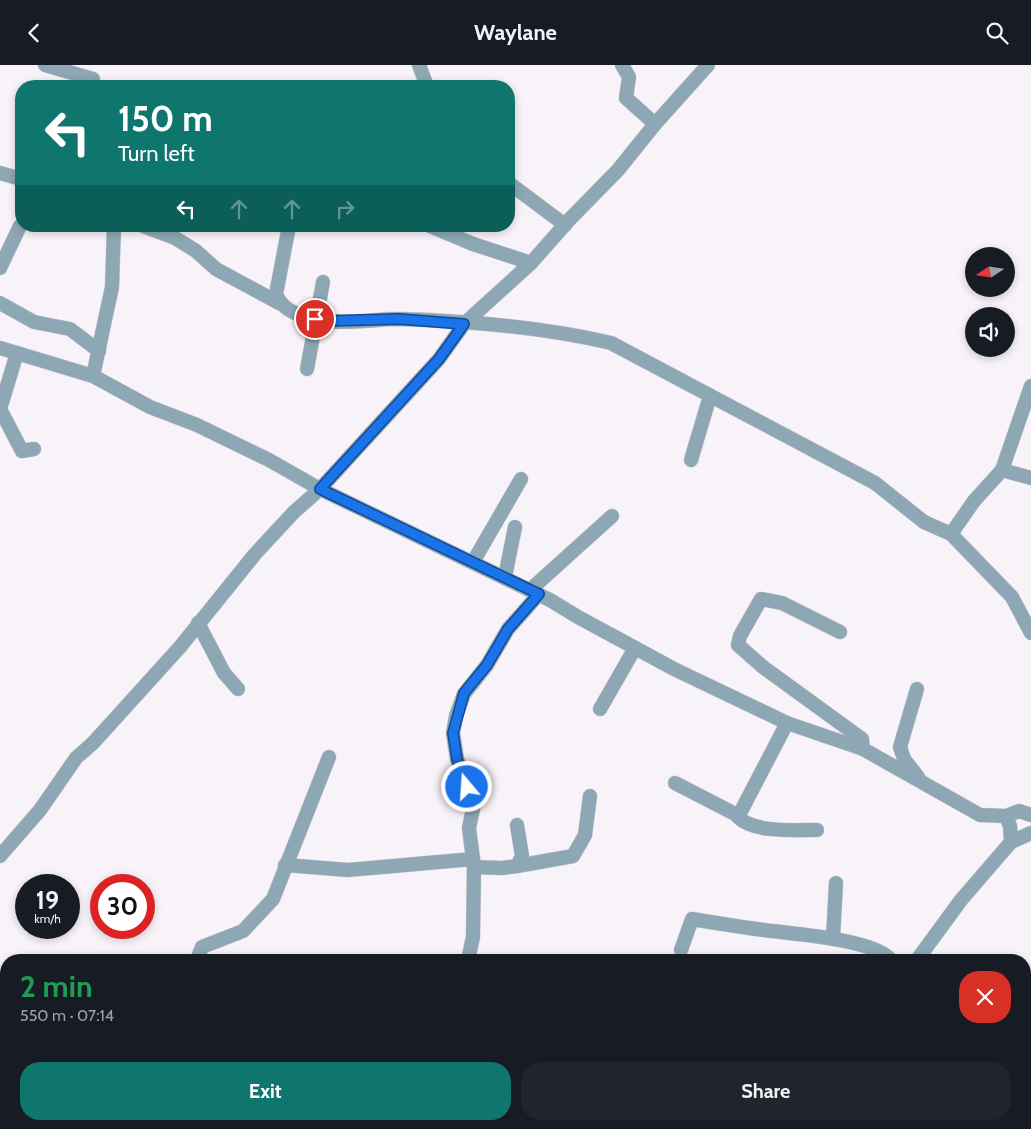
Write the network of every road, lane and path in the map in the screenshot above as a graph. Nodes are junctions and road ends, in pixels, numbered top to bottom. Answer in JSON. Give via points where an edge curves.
{"nodes":[{"id":1,"x":45,"y":65,"type":"edge"},
{"id":2,"x":89,"y":65,"type":"edge"},
{"id":3,"x":419,"y":65,"type":"edge"},
{"id":4,"x":622,"y":65,"type":"edge"},
{"id":5,"x":708,"y":65,"type":"edge"},
{"id":6,"x":86,"y":80,"type":"edge"},
{"id":7,"x":93,"y":80,"type":"edge"},
{"id":8,"x":425,"y":80,"type":"edge"},
{"id":9,"x":655,"y":124,"type":"junction"},
{"id":10,"x":0,"y":173,"type":"edge"},
{"id":11,"x":15,"y":177,"type":"edge"},
{"id":12,"x":515,"y":188,"type":"edge"},
{"id":13,"x":565,"y":225,"type":"junction"},
{"id":14,"x":17,"y":232,"type":"edge"},
{"id":15,"x":114,"y":232,"type":"edge"},
{"id":16,"x":159,"y":232,"type":"edge"},
{"id":17,"x":289,"y":232,"type":"edge"},
{"id":18,"x":446,"y":232,"type":"edge"},
{"id":19,"x":531,"y":263,"type":"junction"},
{"id":20,"x":0,"y":268,"type":"edge"},
{"id":21,"x":323,"y":282,"type":"dead end"},
{"id":22,"x":0,"y":303,"type":"edge"},
{"id":23,"x":280,"y":303,"type":"junction"},
{"id":24,"x":315,"y":319,"type":"junction"},
{"id":25,"x":464,"y":324,"type":"junction"},
{"id":26,"x":0,"y":348,"type":"edge"},
{"id":27,"x":99,"y":351,"type":"junction"},
{"id":28,"x":17,"y":353,"type":"junction"},
{"id":29,"x":307,"y":369,"type":"dead end"},
{"id":30,"x":93,"y":376,"type":"junction"},
{"id":31,"x":1031,"y":386,"type":"edge"},
{"id":32,"x":710,"y":396,"type":"junction"},
{"id":33,"x":34,"y":449,"type":"dead end"},
{"id":34,"x":691,"y":460,"type":"dead end"},
{"id":35,"x":1002,"y":470,"type":"junction"},
{"id":36,"x":1031,"y":478,"type":"edge"},
{"id":37,"x":521,"y":479,"type":"dead end"},
{"id":38,"x":320,"y":489,"type":"junction"},
{"id":39,"x":612,"y":516,"type":"dead end"},
{"id":40,"x":515,"y":527,"type":"dead end"},
{"id":41,"x":951,"y":534,"type":"junction"},
{"id":42,"x":473,"y":562,"type":"junction"},
{"id":43,"x":505,"y":577,"type":"junction"},
{"id":44,"x":535,"y":592,"type":"junction"},
{"id":45,"x":198,"y":623,"type":"junction"},
{"id":46,"x":840,"y":632,"type":"dead end"},
{"id":47,"x":1031,"y":633,"type":"edge"},
{"id":48,"x":635,"y":648,"type":"junction"},
{"id":49,"x":238,"y":689,"type":"dead end"},
{"id":50,"x":918,"y":689,"type":"dead end"},
{"id":51,"x":600,"y":709,"type":"dead end"},
{"id":52,"x":787,"y":723,"type":"junction"},
{"id":53,"x":863,"y":749,"type":"junction"},
{"id":54,"x":329,"y":757,"type":"dead end"},
{"id":55,"x":921,"y":782,"type":"junction"},
{"id":56,"x":676,"y":783,"type":"dead end"},
{"id":57,"x":590,"y":796,"type":"dead end"},
{"id":58,"x":738,"y":815,"type":"junction"},
{"id":59,"x":1031,"y":815,"type":"edge"},
{"id":60,"x":1006,"y":816,"type":"junction"},
{"id":61,"x":517,"y":825,"type":"dead end"},
{"id":62,"x":817,"y":829,"type":"dead end"},
{"id":63,"x":1031,"y":833,"type":"edge"},
{"id":64,"x":1011,"y":842,"type":"junction"},
{"id":65,"x":0,"y":856,"type":"edge"},
{"id":66,"x":474,"y":863,"type":"junction"},
{"id":67,"x":285,"y":865,"type":"junction"},
{"id":68,"x":517,"y":865,"type":"junction"},
{"id":69,"x":836,"y":883,"type":"dead end"},
{"id":70,"x":833,"y":939,"type":"junction"},
{"id":71,"x":680,"y":950,"type":"dead end"},
{"id":72,"x":199,"y":954,"type":"edge"},
{"id":73,"x":469,"y":954,"type":"edge"},
{"id":74,"x":883,"y":954,"type":"edge"},
{"id":75,"x":922,"y":954,"type":"edge"}],
"edges":[{"from":1,"to":6,"type":"street"},
{"from":2,"to":7,"type":"street"},
{"from":3,"to":8,"type":"street"},
{"from":4,"to":9,"type":"street","via":[[628,77],[626,98]]},
{"from":5,"to":9,"type":"street"},
{"from":9,"to":13,"type":"street","via":[[618,170]]},
{"from":10,"to":11,"type":"street"},
{"from":12,"to":13,"type":"street"},
{"from":13,"to":19,"type":"street"},
{"from":14,"to":20,"type":"street"},
{"from":15,"to":27,"type":"street","via":[[112,287]]},
{"from":16,"to":23,"type":"street","via":[[196,251],[216,269]]},
{"from":17,"to":23,"type":"street","via":[[276,294]]},
{"from":18,"to":19,"type":"street"},
{"from":19,"to":25,"type":"street"},
{"from":21,"to":24,"type":"street"},
{"from":22,"to":27,"type":"street","via":[[34,323],[70,329]]},
{"from":23,"to":24,"type":"street","via":[[285,309]]},
{"from":24,"to":25,"type":"street","via":[[399,319]]},
{"from":24,"to":29,"type":"street"},
{"from":25,"to":32,"type":"street","via":[[579,335],[611,343]]},
{"from":25,"to":38,"type":"street","via":[[439,359]]},
{"from":26,"to":28,"type":"street"},
{"from":27,"to":30,"type":"street"},
{"from":28,"to":30,"type":"street"},
{"from":28,"to":33,"type":"street","via":[[0,409],[22,451]]},
{"from":30,"to":38,"type":"street","via":[[150,407],[197,425],[269,460]]},
{"from":31,"to":35,"type":"street"},
{"from":32,"to":34,"type":"street"},
{"from":32,"to":41,"type":"street","via":[[875,483],[924,522]]},
{"from":35,"to":36,"type":"street"},
{"from":35,"to":41,"type":"street","via":[[974,501]]},
{"from":37,"to":42,"type":"street"},
{"from":38,"to":42,"type":"street"},
{"from":38,"to":45,"type":"street","via":[[255,554]]},
{"from":39,"to":44,"type":"street"},
{"from":40,"to":43,"type":"street"},
{"from":41,"to":47,"type":"street","via":[[1012,597]]},
{"from":42,"to":43,"type":"street"},
{"from":43,"to":44,"type":"street"},
{"from":44,"to":48,"type":"street"},
{"from":44,"to":66,"type":"street","via":[[487,665],[464,693],[456,716],[453,733],[457,759],[474,804],[469,829]]},
{"from":45,"to":49,"type":"street","via":[[224,673]]},
{"from":45,"to":65,"type":"street","via":[[93,743],[76,758],[40,810]]},
{"from":46,"to":53,"type":"street","via":[[782,603],[761,599],[738,645],[862,739]]},
{"from":48,"to":51,"type":"street"},
{"from":48,"to":52,"type":"street"},
{"from":50,"to":55,"type":"street","via":[[900,747],[904,759]]},
{"from":52,"to":53,"type":"street"},
{"from":52,"to":58,"type":"street"},
{"from":53,"to":55,"type":"street"},
{"from":54,"to":67,"type":"street"},
{"from":55,"to":60,"type":"street","via":[[980,815]]},
{"from":56,"to":58,"type":"street"},
{"from":57,"to":68,"type":"street","via":[[585,835],[573,856]]},
{"from":58,"to":62,"type":"street","via":[[745,825],[787,831]]},
{"from":59,"to":60,"type":"street","via":[[1019,811]]},
{"from":60,"to":64,"type":"street"},
{"from":61,"to":68,"type":"street","via":[[522,855]]},
{"from":63,"to":64,"type":"street"},
{"from":64,"to":75,"type":"street"},
{"from":66,"to":67,"type":"street","via":[[348,870]]},
{"from":66,"to":68,"type":"street","via":[[502,868]]},
{"from":66,"to":73,"type":"street","via":[[473,937]]},
{"from":67,"to":72,"type":"street","via":[[273,899],[262,913],[243,931],[202,947]]},
{"from":69,"to":70,"type":"street"},
{"from":70,"to":71,"type":"street","via":[[692,919]]},
{"from":70,"to":74,"type":"street"}]}
